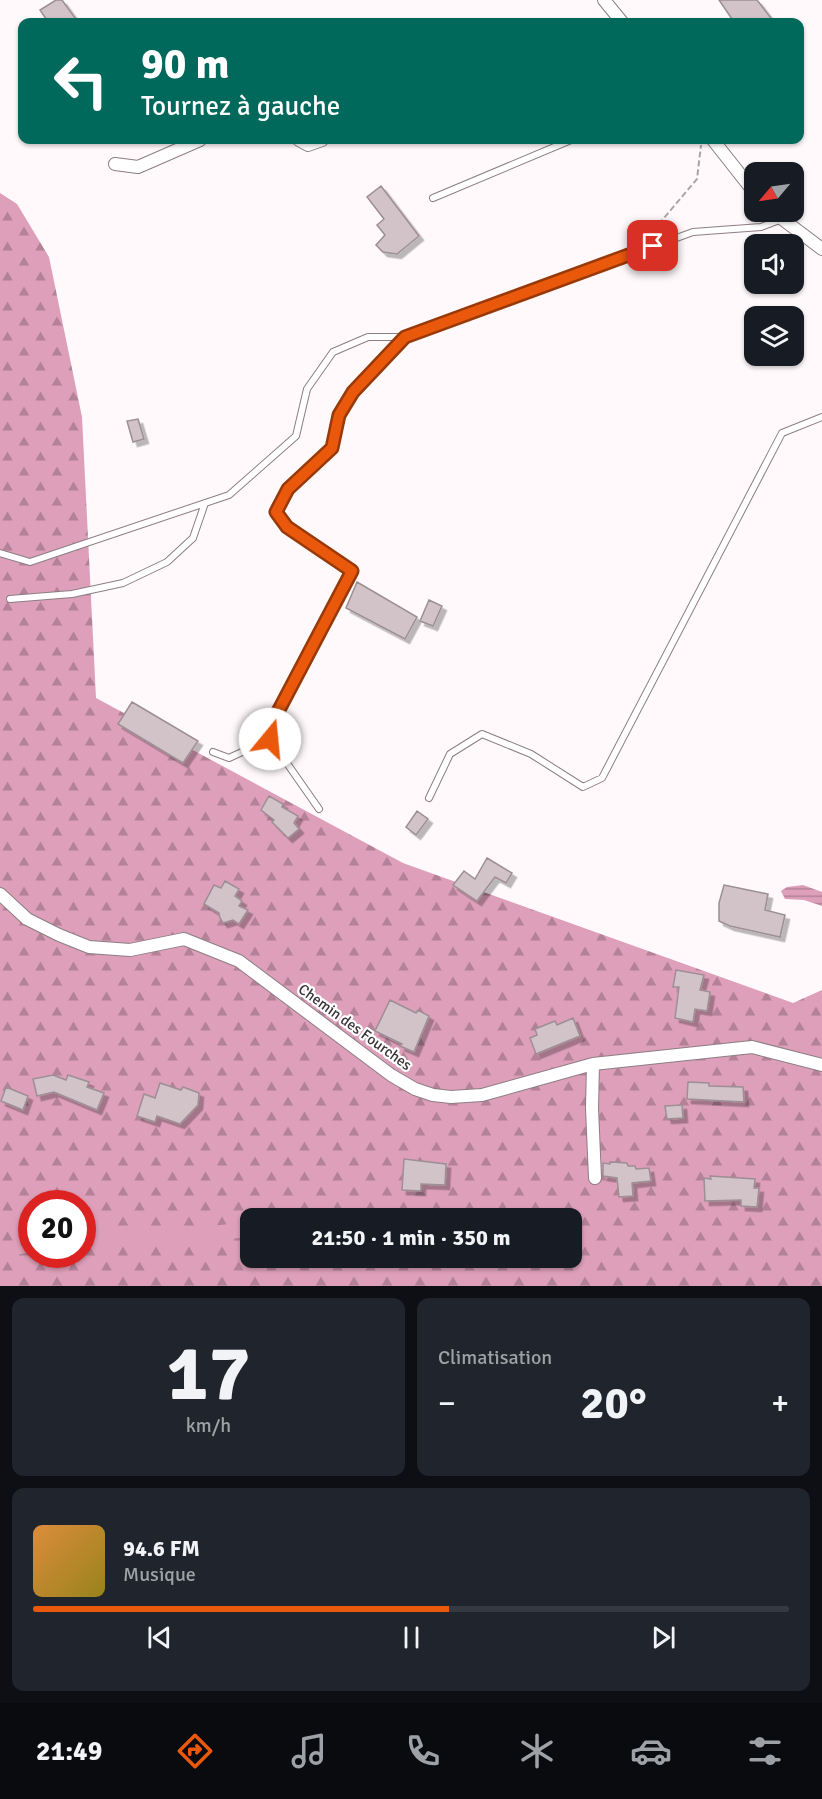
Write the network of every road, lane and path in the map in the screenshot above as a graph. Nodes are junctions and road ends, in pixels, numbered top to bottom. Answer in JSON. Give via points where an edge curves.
{"nodes":[{"id":1,"x":604,"y":0,"type":"edge"},
{"id":2,"x":618,"y":18,"type":"edge"},
{"id":3,"x":190,"y":144,"type":"edge"},
{"id":4,"x":561,"y":144,"type":"edge"},
{"id":5,"x":701,"y":144,"type":"edge"},
{"id":6,"x":716,"y":144,"type":"edge"},
{"id":7,"x":115,"y":164,"type":"dead end"},
{"id":8,"x":744,"y":179,"type":"edge"},
{"id":9,"x":433,"y":198,"type":"dead end"},
{"id":10,"x":768,"y":222,"type":"edge"},
{"id":11,"x":786,"y":222,"type":"edge"},
{"id":12,"x":822,"y":249,"type":"edge"},
{"id":13,"x":633,"y":254,"type":"junction"},
{"id":14,"x":405,"y":337,"type":"junction"},
{"id":15,"x":822,"y":417,"type":"edge"},
{"id":16,"x":205,"y":503,"type":"junction"},
{"id":17,"x":0,"y":553,"type":"edge"},
{"id":18,"x":10,"y":599,"type":"dead end"},
{"id":19,"x":270,"y":739,"type":"junction"},
{"id":20,"x":213,"y":752,"type":"dead end"},
{"id":21,"x":429,"y":798,"type":"dead end"},
{"id":22,"x":319,"y":809,"type":"dead end"},
{"id":23,"x":0,"y":894,"type":"edge"},
{"id":24,"x":593,"y":1064,"type":"junction"},
{"id":25,"x":822,"y":1065,"type":"edge"},
{"id":26,"x":595,"y":1178,"type":"dead end"}],
"edges":[{"from":1,"to":2,"type":"street"},
{"from":3,"to":7,"type":"street","via":[[138,166]]},
{"from":4,"to":9,"type":"lane"},
{"from":5,"to":13,"type":"path","via":[[697,179]]},
{"from":6,"to":8,"type":"street"},
{"from":10,"to":13,"type":"lane","via":[[761,227],[693,232]]},
{"from":11,"to":12,"type":"street"},
{"from":13,"to":14,"type":"lane"},
{"from":14,"to":16,"type":"lane","via":[[368,337],[333,352],[307,389],[296,436],[229,495]]},
{"from":14,"to":19,"type":"lane","via":[[353,392],[339,415],[332,448],[288,489],[276,512],[287,527],[352,571],[272,723]]},
{"from":15,"to":21,"type":"lane","via":[[782,433],[602,778],[583,787],[531,754],[482,734],[450,754]]},
{"from":16,"to":17,"type":"lane","via":[[30,562]]},
{"from":16,"to":18,"type":"lane","via":[[193,538],[167,562],[123,583],[72,594]]},
{"from":19,"to":20,"type":"lane","via":[[229,758]]},
{"from":19,"to":22,"type":"lane"},
{"from":23,"to":24,"type":"street","name":"Chemin des Fourches","via":[[27,919],[89,947],[130,950],[184,939],[239,961],[391,1075],[433,1095],[482,1095]]},
{"from":24,"to":25,"type":"street","name":"Chemin des Fourches","via":[[752,1047]]},
{"from":24,"to":26,"type":"street"}]}
